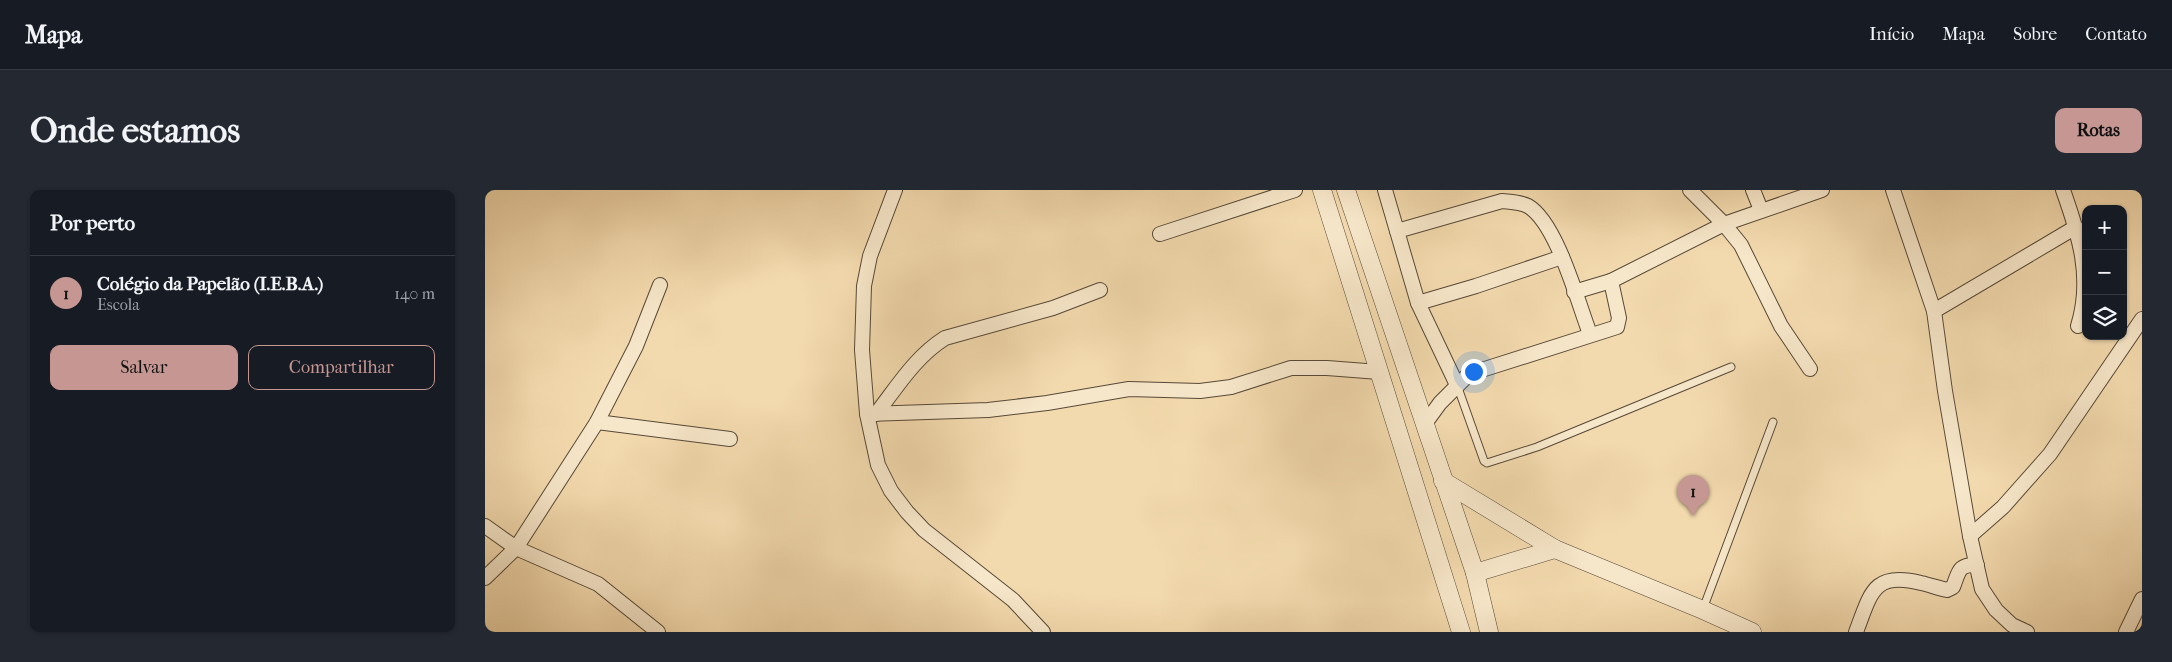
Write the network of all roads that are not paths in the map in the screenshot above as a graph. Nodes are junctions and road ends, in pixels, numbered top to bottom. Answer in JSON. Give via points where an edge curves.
{"nodes":[{"id":1,"x":895,"y":190,"type":"edge"},
{"id":2,"x":1295,"y":190,"type":"edge"},
{"id":3,"x":1322,"y":190,"type":"edge"},
{"id":4,"x":1346,"y":190,"type":"edge"},
{"id":5,"x":1385,"y":190,"type":"edge"},
{"id":6,"x":1690,"y":190,"type":"edge"},
{"id":7,"x":1753,"y":190,"type":"edge"},
{"id":8,"x":1822,"y":190,"type":"edge"},
{"id":9,"x":1893,"y":190,"type":"edge"},
{"id":10,"x":2063,"y":190,"type":"edge"},
{"id":11,"x":1761,"y":210,"type":"junction"},
{"id":12,"x":1724,"y":224,"type":"junction"},
{"id":13,"x":2076,"y":227,"type":"junction"},
{"id":14,"x":1397,"y":230,"type":"junction"},
{"id":15,"x":1160,"y":234,"type":"dead end"},
{"id":16,"x":1562,"y":257,"type":"junction"},
{"id":17,"x":1611,"y":281,"type":"junction"},
{"id":18,"x":660,"y":285,"type":"dead end"},
{"id":19,"x":1100,"y":290,"type":"dead end"},
{"id":20,"x":1574,"y":292,"type":"junction"},
{"id":21,"x":1418,"y":303,"type":"junction"},
{"id":22,"x":1934,"y":311,"type":"junction"},
{"id":23,"x":2142,"y":319,"type":"edge"},
{"id":24,"x":2078,"y":326,"type":"dead end"},
{"id":25,"x":1589,"y":334,"type":"junction"},
{"id":26,"x":1731,"y":367,"type":"dead end"},
{"id":27,"x":1809,"y":369,"type":"dead end"},
{"id":28,"x":1379,"y":372,"type":"junction"},
{"id":29,"x":1457,"y":385,"type":"junction"},
{"id":30,"x":871,"y":414,"type":"junction"},
{"id":31,"x":597,"y":422,"type":"junction"},
{"id":32,"x":1773,"y":422,"type":"dead end"},
{"id":33,"x":1424,"y":425,"type":"junction"},
{"id":34,"x":730,"y":439,"type":"dead end"},
{"id":35,"x":1443,"y":481,"type":"junction"},
{"id":36,"x":485,"y":526,"type":"edge"},
{"id":37,"x":1970,"y":536,"type":"junction"},
{"id":38,"x":516,"y":548,"type":"junction"},
{"id":39,"x":1555,"y":549,"type":"junction"},
{"id":40,"x":1977,"y":565,"type":"junction"},
{"id":41,"x":1475,"y":573,"type":"junction"},
{"id":42,"x":485,"y":578,"type":"edge"},
{"id":43,"x":2142,"y":600,"type":"edge"},
{"id":44,"x":1703,"y":610,"type":"junction"},
{"id":45,"x":658,"y":632,"type":"edge"},
{"id":46,"x":1043,"y":632,"type":"edge"},
{"id":47,"x":1461,"y":632,"type":"edge"},
{"id":48,"x":1489,"y":632,"type":"edge"},
{"id":49,"x":1752,"y":632,"type":"edge"},
{"id":50,"x":1856,"y":632,"type":"edge"},
{"id":51,"x":2027,"y":632,"type":"edge"},
{"id":52,"x":2126,"y":632,"type":"edge"}],
"edges":[{"from":1,"to":30,"type":"street","via":[[870,256],[864,286],[862,350]]},
{"from":2,"to":15,"type":"street"},
{"from":3,"to":28,"type":"street"},
{"from":4,"to":33,"type":"street"},
{"from":5,"to":14,"type":"street"},
{"from":6,"to":12,"type":"street"},
{"from":7,"to":11,"type":"street"},
{"from":8,"to":11,"type":"street"},
{"from":9,"to":22,"type":"street"},
{"from":10,"to":13,"type":"street"},
{"from":11,"to":12,"type":"street"},
{"from":12,"to":17,"type":"street"},
{"from":12,"to":27,"type":"street","via":[[1741,245],[1781,326]]},
{"from":13,"to":22,"type":"street"},
{"from":13,"to":24,"type":"street","via":[[2083,252],[2084,279],[2082,315]]},
{"from":14,"to":16,"type":"street","via":[[1502,201],[1517,202],[1529,206],[1539,216]]},
{"from":14,"to":21,"type":"street"},
{"from":16,"to":20,"type":"street"},
{"from":16,"to":21,"type":"street"},
{"from":17,"to":20,"type":"street"},
{"from":17,"to":25,"type":"street","via":[[1619,322],[1617,327]]},
{"from":18,"to":31,"type":"street","via":[[636,346]]},
{"from":19,"to":30,"type":"street","via":[[1053,308],[945,338],[914,364]]},
{"from":20,"to":25,"type":"street"},
{"from":21,"to":29,"type":"street"},
{"from":22,"to":37,"type":"street"},
{"from":23,"to":37,"type":"street","via":[[2050,454],[2003,507]]},
{"from":25,"to":29,"type":"street","via":[[1469,374]]},
{"from":26,"to":29,"type":"lane","via":[[1537,447],[1487,463]]},
{"from":28,"to":30,"type":"street","via":[[1291,368],[1231,387],[1200,392],[1129,389],[988,410]]},
{"from":28,"to":47,"type":"street"},
{"from":29,"to":33,"type":"street"},
{"from":30,"to":46,"type":"street","via":[[878,465],[891,491],[907,512],[937,541],[1013,600]]},
{"from":31,"to":34,"type":"street"},
{"from":31,"to":38,"type":"street"},
{"from":32,"to":44,"type":"lane"},
{"from":33,"to":35,"type":"street"},
{"from":35,"to":39,"type":"street"},
{"from":35,"to":41,"type":"street"},
{"from":36,"to":38,"type":"street"},
{"from":37,"to":40,"type":"street"},
{"from":38,"to":42,"type":"street"},
{"from":38,"to":45,"type":"street","via":[[599,584]]},
{"from":39,"to":41,"type":"street"},
{"from":39,"to":44,"type":"street"},
{"from":40,"to":50,"type":"street","via":[[1965,564],[1953,587],[1947,590],[1897,578],[1885,580],[1874,590]]},
{"from":40,"to":51,"type":"street","via":[[1982,589],[1997,610],[2012,625]]},
{"from":41,"to":48,"type":"street"},
{"from":43,"to":52,"type":"street"},
{"from":44,"to":49,"type":"street"}]}
